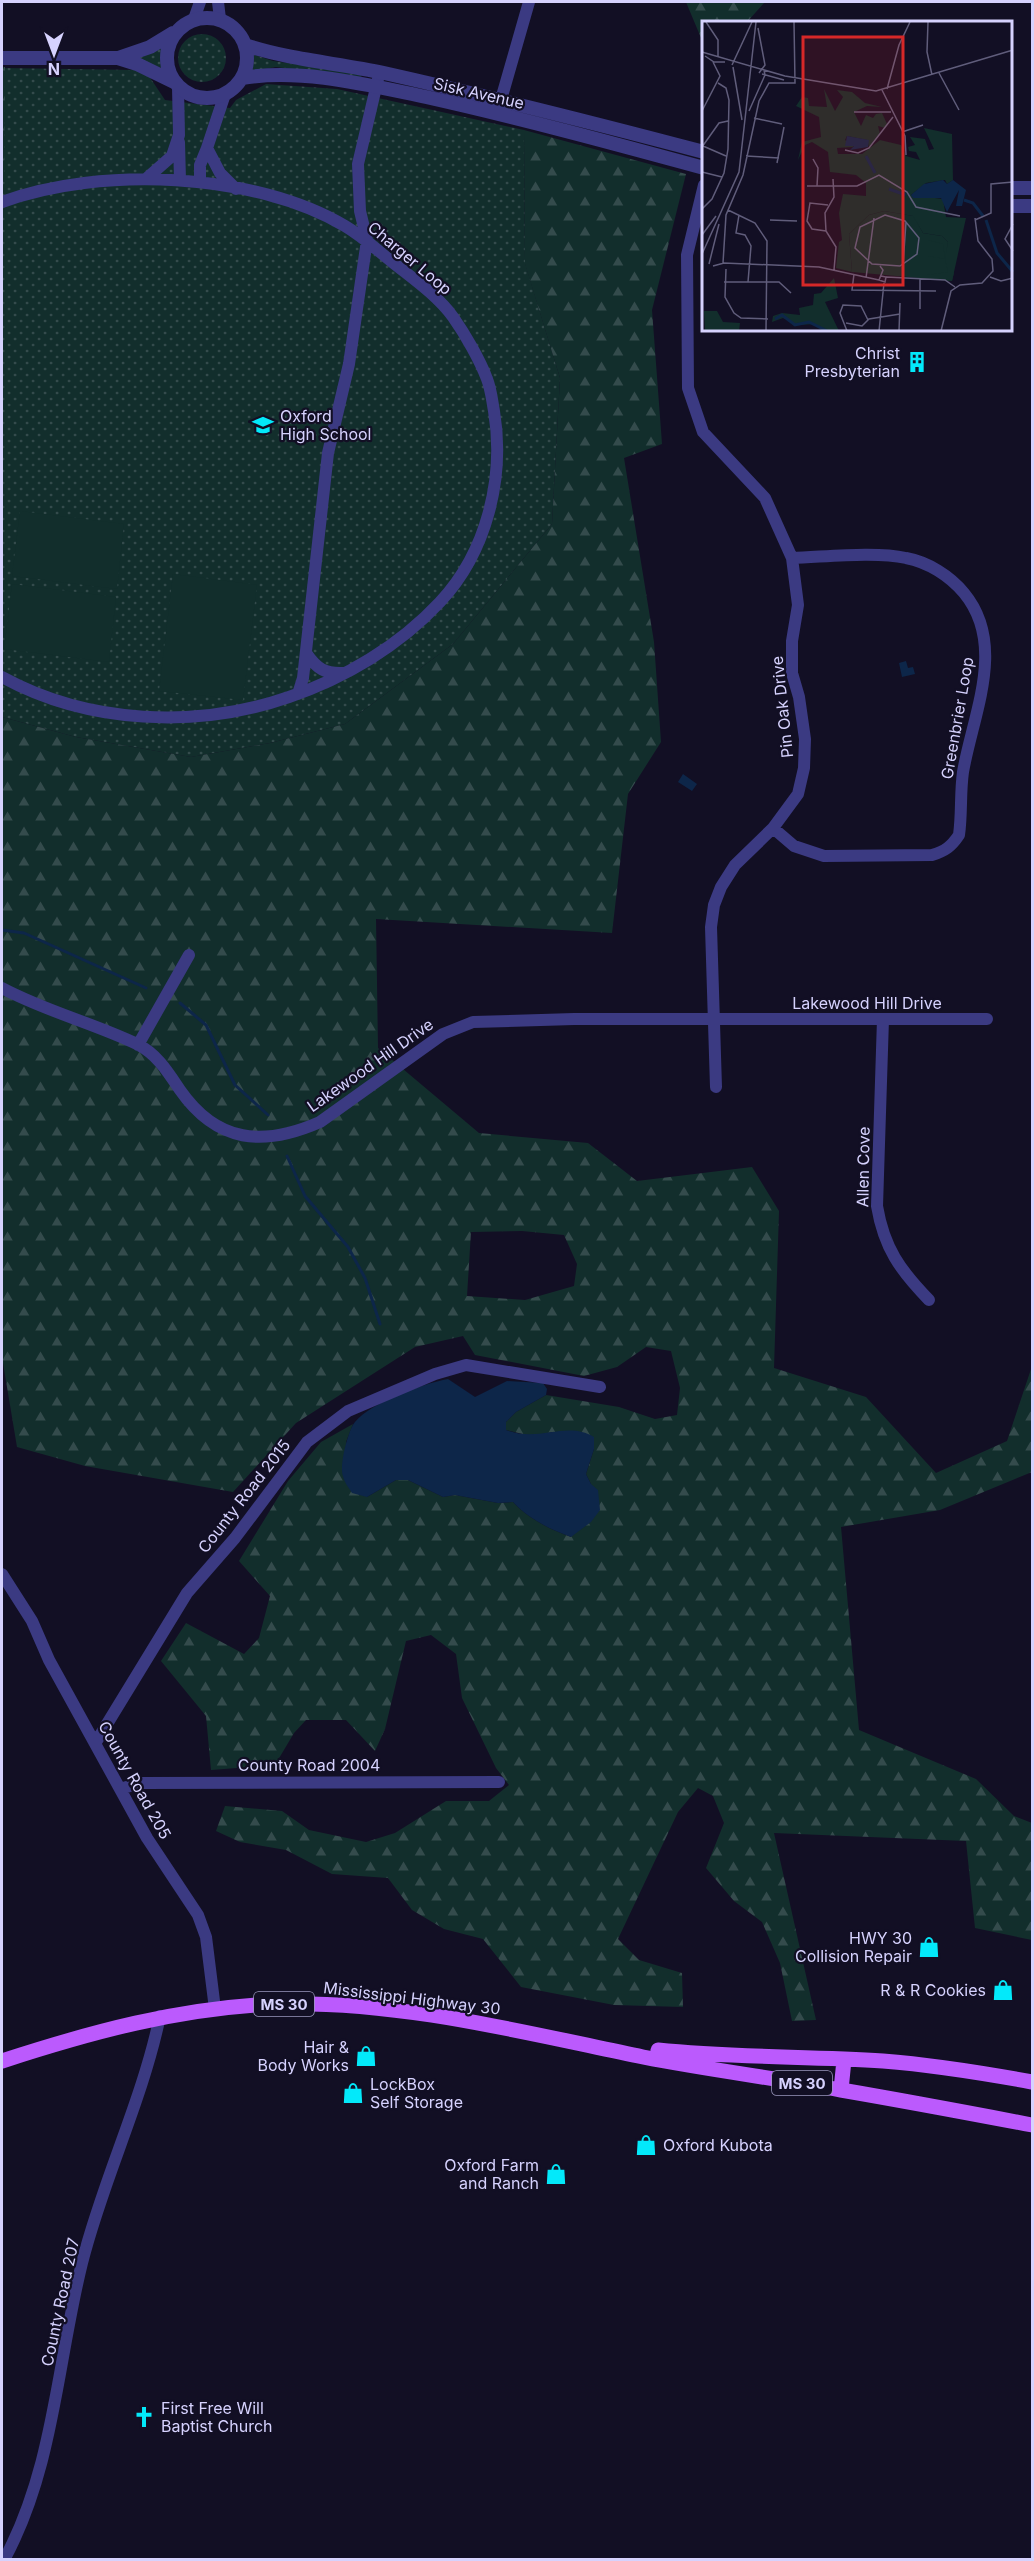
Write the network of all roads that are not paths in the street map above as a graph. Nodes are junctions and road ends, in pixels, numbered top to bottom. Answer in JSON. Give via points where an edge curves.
{"nodes":[{"id":1,"x":200,"y":2,"type":"edge"},
{"id":2,"x":218,"y":2,"type":"edge"},
{"id":3,"x":529,"y":2,"type":"edge"},
{"id":4,"x":194,"y":19,"type":"junction"},
{"id":5,"x":220,"y":20,"type":"junction"},
{"id":6,"x":176,"y":30,"type":"junction"},
{"id":7,"x":245,"y":45,"type":"junction"},
{"id":8,"x":2,"y":58,"type":"edge"},
{"id":9,"x":118,"y":58,"type":"junction"},
{"id":10,"x":380,"y":72,"type":"junction"},
{"id":11,"x":242,"y":78,"type":"junction"},
{"id":12,"x":176,"y":84,"type":"junction"},
{"id":13,"x":376,"y":86,"type":"junction"},
{"id":14,"x":225,"y":94,"type":"junction"},
{"id":15,"x":499,"y":106,"type":"junction"},
{"id":16,"x":179,"y":135,"type":"junction"},
{"id":17,"x":207,"y":148,"type":"junction"},
{"id":18,"x":702,"y":152,"type":"edge"},
{"id":19,"x":702,"y":167,"type":"edge"},
{"id":20,"x":147,"y":178,"type":"junction"},
{"id":21,"x":180,"y":180,"type":"junction"},
{"id":22,"x":200,"y":182,"type":"junction"},
{"id":23,"x":1013,"y":188,"type":"edge"},
{"id":24,"x":1032,"y":188,"type":"edge"},
{"id":25,"x":236,"y":189,"type":"junction"},
{"id":26,"x":702,"y":193,"type":"edge"},
{"id":27,"x":2,"y":202,"type":"edge"},
{"id":28,"x":1013,"y":206,"type":"edge"},
{"id":29,"x":1032,"y":206,"type":"edge"},
{"id":30,"x":367,"y":240,"type":"junction"},
{"id":31,"x":792,"y":558,"type":"junction"},
{"id":32,"x":306,"y":653,"type":"junction"},
{"id":33,"x":346,"y":673,"type":"junction"},
{"id":34,"x":2,"y":677,"type":"edge"},
{"id":35,"x":298,"y":694,"type":"junction"},
{"id":36,"x":774,"y":828,"type":"junction"},
{"id":37,"x":189,"y":955,"type":"dead end"},
{"id":38,"x":2,"y":988,"type":"edge"},
{"id":39,"x":714,"y":1018,"type":"junction"},
{"id":40,"x":884,"y":1019,"type":"junction"},
{"id":41,"x":987,"y":1019,"type":"dead end"},
{"id":42,"x":138,"y":1045,"type":"junction"},
{"id":43,"x":716,"y":1087,"type":"dead end"},
{"id":44,"x":929,"y":1300,"type":"dead end"},
{"id":45,"x":600,"y":1387,"type":"dead end"},
{"id":46,"x":2,"y":1575,"type":"edge"},
{"id":47,"x":96,"y":1742,"type":"junction"},
{"id":48,"x":499,"y":1782,"type":"dead end"},
{"id":49,"x":120,"y":1789,"type":"junction"},
{"id":50,"x":215,"y":2009,"type":"junction"},
{"id":51,"x":160,"y":2016,"type":"junction"},
{"id":52,"x":572,"y":2041,"type":"junction"},
{"id":53,"x":844,"y":2060,"type":"junction"},
{"id":54,"x":2,"y":2061,"type":"edge"},
{"id":55,"x":1032,"y":2082,"type":"edge"},
{"id":56,"x":841,"y":2090,"type":"junction"},
{"id":57,"x":1032,"y":2125,"type":"edge"},
{"id":58,"x":4,"y":2559,"type":"edge"}],
"edges":[{"from":1,"to":4,"type":"street"},
{"from":2,"to":5,"type":"street"},
{"from":3,"to":15,"type":"street"},
{"from":4,"to":5,"type":"street"},
{"from":4,"to":6,"type":"street"},
{"from":5,"to":7,"type":"street","via":[[236,29]]},
{"from":6,"to":9,"type":"street","via":[[150,46]]},
{"from":6,"to":12,"type":"street","via":[[166,56],[167,69]]},
{"from":7,"to":10,"type":"street","name":"Sisk Avenue"},
{"from":7,"to":11,"type":"street","via":[[247,57]]},
{"from":8,"to":9,"type":"street"},
{"from":9,"to":12,"type":"street"},
{"from":10,"to":13,"type":"street"},
{"from":10,"to":15,"type":"street","name":"Sisk Avenue"},
{"from":11,"to":13,"type":"street","name":"Sisk Avenue","via":[[263,75]]},
{"from":11,"to":14,"type":"street"},
{"from":12,"to":14,"type":"street","via":[[200,98]]},
{"from":12,"to":16,"type":"street"},
{"from":13,"to":15,"type":"street","name":"Sisk Avenue"},
{"from":13,"to":30,"type":"street","via":[[358,164],[360,211]]},
{"from":14,"to":17,"type":"street"},
{"from":15,"to":18,"type":"street","name":"Sisk Avenue"},
{"from":15,"to":19,"type":"street","name":"Sisk Avenue"},
{"from":16,"to":20,"type":"street","via":[[171,156]]},
{"from":16,"to":21,"type":"street"},
{"from":17,"to":22,"type":"street","via":[[200,165]]},
{"from":17,"to":25,"type":"street","via":[[220,173]]},
{"from":20,"to":21,"type":"street","name":"Charger Loop"},
{"from":20,"to":27,"type":"street","name":"Charger Loop","via":[[70,183],[33,190]]},
{"from":21,"to":22,"type":"street","name":"Charger Loop"},
{"from":22,"to":25,"type":"street","name":"Charger Loop"},
{"from":23,"to":24,"type":"street"},
{"from":25,"to":30,"type":"street","name":"Charger Loop","via":[[278,197],[345,225]]},
{"from":26,"to":31,"type":"street","name":"Pin Oak Drive","via":[[687,255],[688,388],[703,432],[765,498]]},
{"from":28,"to":29,"type":"street"},
{"from":30,"to":32,"type":"street","via":[[349,364],[328,453]]},
{"from":30,"to":33,"type":"street","name":"Charger Loop","via":[[453,316],[474,352],[489,381],[497,468],[479,540],[442,601],[412,629]]},
{"from":31,"to":36,"type":"street","name":"Pin Oak Drive","via":[[798,605],[792,673],[805,739],[804,768],[798,794]]},
{"from":31,"to":36,"type":"street","name":"Greenbrier Loop","via":[[906,558],[940,572],[956,583],[980,620],[985,667],[963,771],[958,835],[944,851],[932,855],[824,856],[794,846]]},
{"from":32,"to":33,"type":"street","via":[[321,670]]},
{"from":32,"to":35,"type":"street"},
{"from":33,"to":35,"type":"street","name":"Charger Loop"},
{"from":34,"to":35,"type":"street","name":"Charger Loop","via":[[50,699],[135,716],[224,714]]},
{"from":36,"to":39,"type":"street","name":"Pin Oak Drive","via":[[735,865],[714,905]]},
{"from":37,"to":42,"type":"street"},
{"from":38,"to":42,"type":"street","name":"Lakewood Hill Drive"},
{"from":39,"to":40,"type":"street","name":"Lakewood Hill Drive"},
{"from":39,"to":42,"type":"street","name":"Lakewood Hill Drive","via":[[473,1022],[442,1034],[320,1122],[269,1138],[243,1137],[218,1128],[197,1110],[157,1058]]},
{"from":39,"to":43,"type":"street","name":"Pin Oak Drive"},
{"from":40,"to":41,"type":"street","name":"Lakewood Hill Drive"},
{"from":40,"to":44,"type":"street","name":"Allen Cove","via":[[877,1206],[881,1233],[895,1260]]},
{"from":45,"to":47,"type":"street","name":"County Road 2015","via":[[466,1365],[435,1374],[348,1412],[307,1442],[235,1538],[187,1593]]},
{"from":46,"to":47,"type":"street","name":"County Road 205","via":[[32,1621],[49,1660]]},
{"from":47,"to":49,"type":"street","name":"County Road 205"},
{"from":48,"to":49,"type":"street","name":"County Road 2004","via":[[140,1783]]},
{"from":49,"to":50,"type":"street","name":"County Road 205","via":[[202,1922]]},
{"from":50,"to":51,"type":"main road","name":"Mississippi Highway 30","number":"MS 30"},
{"from":50,"to":52,"type":"main road","name":"Mississippi Highway 30","number":"MS 30","via":[[328,2005],[475,2022]]},
{"from":51,"to":54,"type":"main road","name":"Mississippi Highway 30","number":"MS 30","via":[[89,2033]]},
{"from":51,"to":58,"type":"street","name":"County Road 207","via":[[153,2051],[83,2260],[38,2480],[22,2526]]},
{"from":52,"to":53,"type":"main road","name":"Mississippi Highway 30","number":"MS 30","via":[[700,2055]]},
{"from":52,"to":56,"type":"main road","name":"Mississippi Highway 30","number":"MS 30","via":[[714,2070]]},
{"from":53,"to":55,"type":"main road","name":"Mississippi Highway 30","number":"MS 30","via":[[969,2071]]},
{"from":53,"to":56,"type":"main road"},
{"from":56,"to":57,"type":"main road","name":"Mississippi Highway 30","number":"MS 30"}]}
